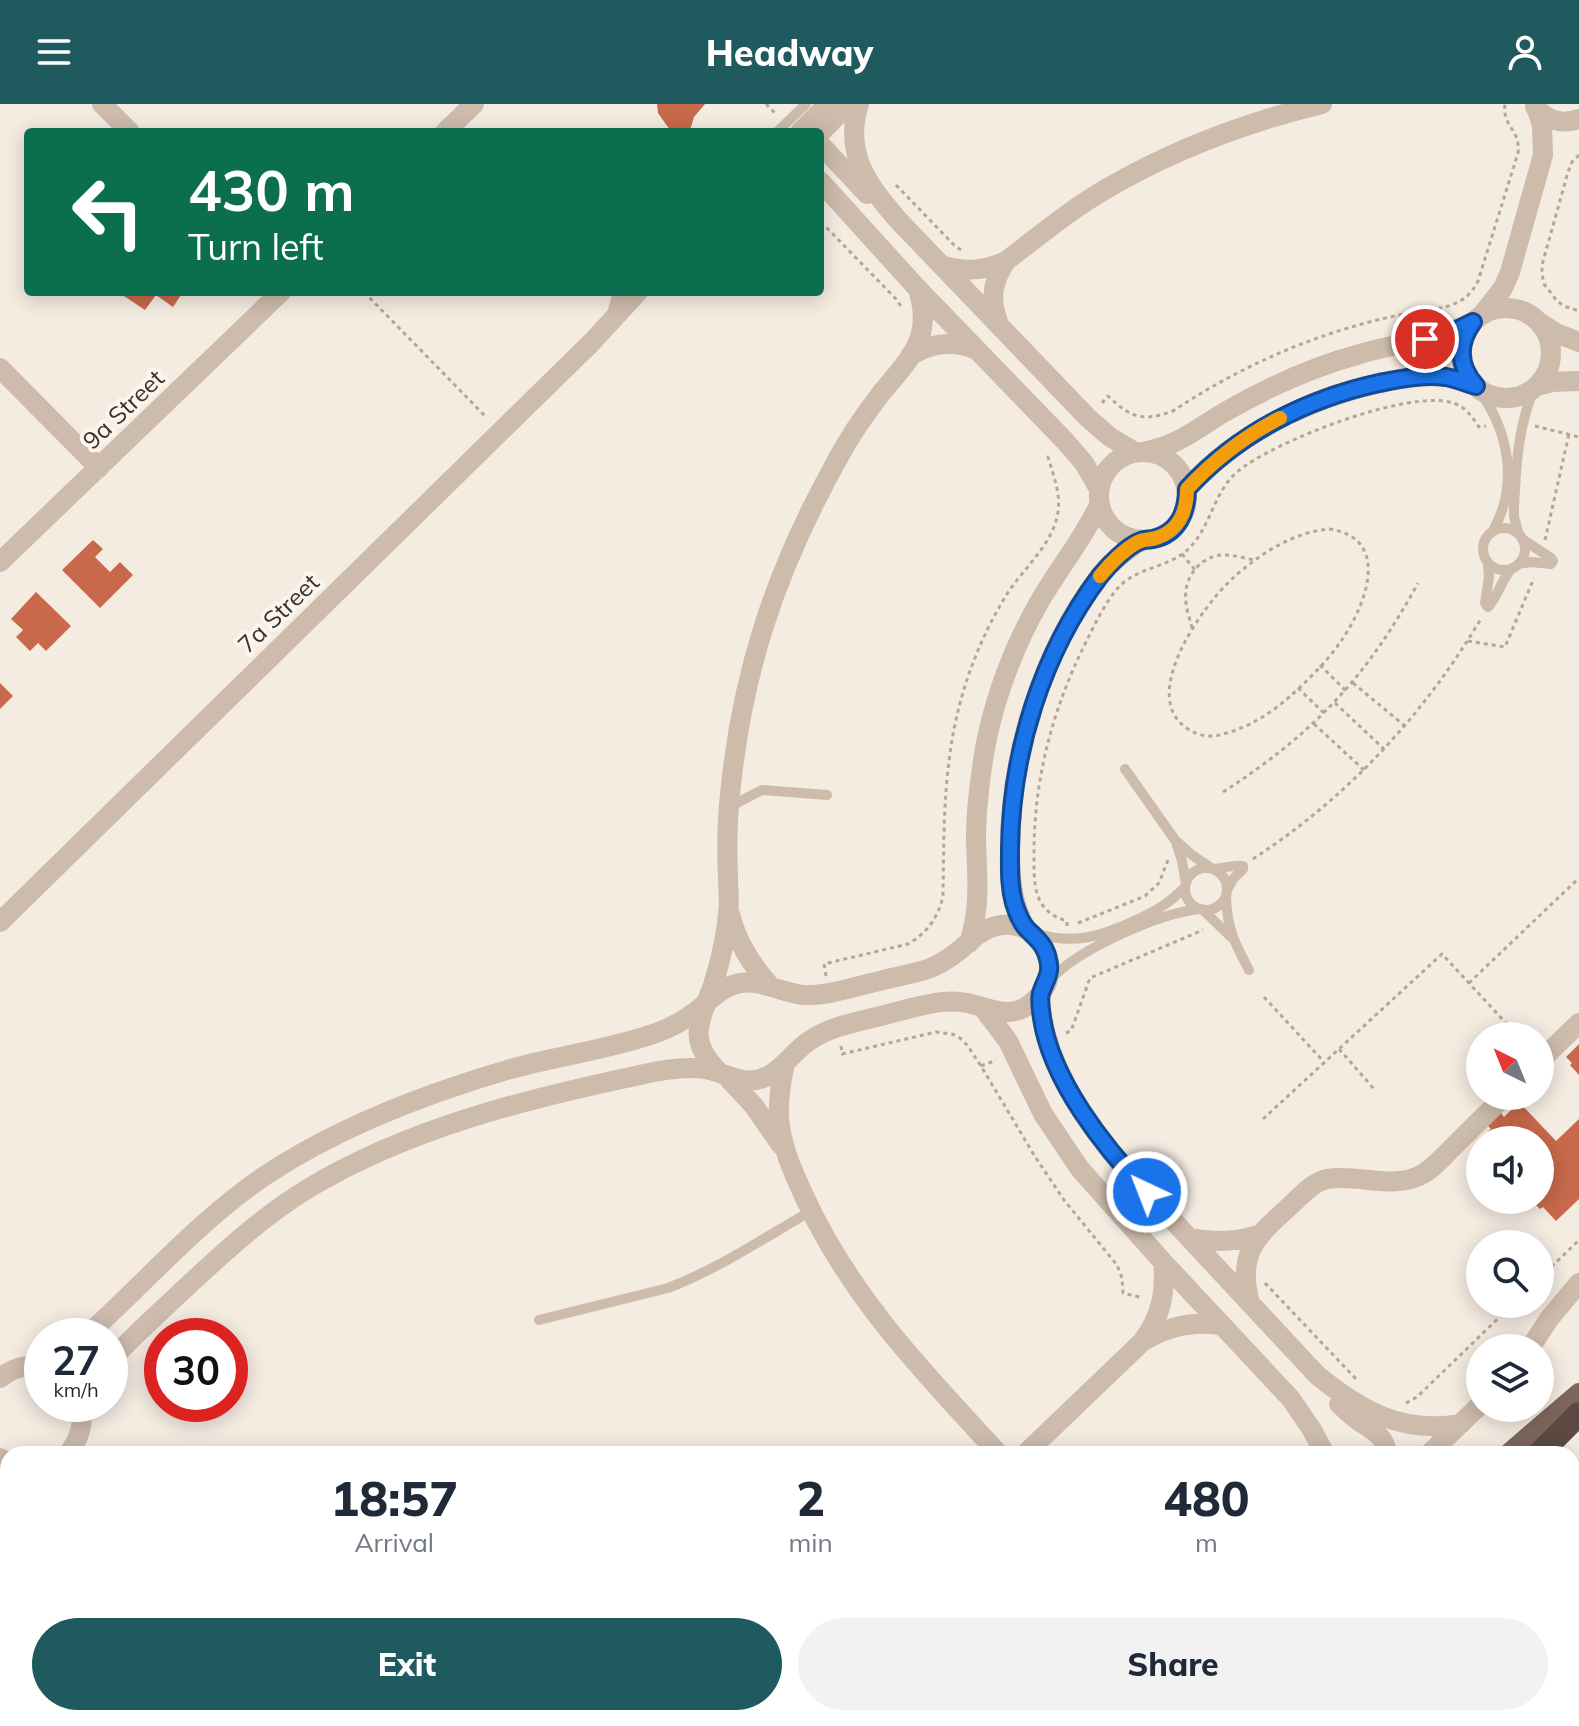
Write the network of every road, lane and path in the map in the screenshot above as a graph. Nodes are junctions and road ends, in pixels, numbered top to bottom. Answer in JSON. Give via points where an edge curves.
{"nodes":[{"id":1,"x":102,"y":104,"type":"edge"},
{"id":2,"x":806,"y":104,"type":"edge"},
{"id":3,"x":828,"y":104,"type":"edge"},
{"id":4,"x":849,"y":104,"type":"edge"},
{"id":5,"x":859,"y":104,"type":"edge"},
{"id":6,"x":1322,"y":104,"type":"edge"},
{"id":7,"x":1505,"y":104,"type":"edge"},
{"id":8,"x":1533,"y":106,"type":"edge"},
{"id":9,"x":461,"y":108,"type":"edge"},
{"id":10,"x":1579,"y":119,"type":"edge"},
{"id":11,"x":126,"y":128,"type":"edge"},
{"id":12,"x":448,"y":128,"type":"edge"},
{"id":13,"x":781,"y":128,"type":"edge"},
{"id":14,"x":810,"y":128,"type":"edge"},
{"id":15,"x":813,"y":128,"type":"edge"},
{"id":16,"x":824,"y":148,"type":"edge"},
{"id":17,"x":1579,"y":155,"type":"edge"},
{"id":18,"x":891,"y":180,"type":"dead end"},
{"id":19,"x":824,"y":186,"type":"edge"},
{"id":20,"x":824,"y":206,"type":"edge"},
{"id":21,"x":898,"y":220,"type":"junction"},
{"id":22,"x":824,"y":226,"type":"edge"},
{"id":23,"x":871,"y":239,"type":"junction"},
{"id":24,"x":968,"y":251,"type":"dead end"},
{"id":25,"x":1006,"y":261,"type":"junction"},
{"id":26,"x":944,"y":266,"type":"junction"},
{"id":27,"x":918,"y":289,"type":"junction"},
{"id":28,"x":277,"y":296,"type":"edge"},
{"id":29,"x":368,"y":296,"type":"edge"},
{"id":30,"x":617,"y":296,"type":"edge"},
{"id":31,"x":634,"y":296,"type":"edge"},
{"id":32,"x":648,"y":296,"type":"edge"},
{"id":33,"x":904,"y":311,"type":"dead end"},
{"id":34,"x":1579,"y":311,"type":"edge"},
{"id":35,"x":1477,"y":318,"type":"junction"},
{"id":36,"x":610,"y":322,"type":"junction"},
{"id":37,"x":1542,"y":324,"type":"junction"},
{"id":38,"x":1001,"y":326,"type":"junction"},
{"id":39,"x":592,"y":342,"type":"junction"},
{"id":40,"x":1579,"y":342,"type":"edge"},
{"id":41,"x":976,"y":350,"type":"junction"},
{"id":42,"x":910,"y":356,"type":"junction"},
{"id":43,"x":0,"y":368,"type":"edge"},
{"id":44,"x":1579,"y":381,"type":"edge"},
{"id":45,"x":1535,"y":387,"type":"junction"},
{"id":46,"x":1477,"y":388,"type":"junction"},
{"id":47,"x":1088,"y":418,"type":"junction"},
{"id":48,"x":1522,"y":422,"type":"junction"},
{"id":49,"x":1499,"y":423,"type":"junction"},
{"id":50,"x":501,"y":432,"type":"junction"},
{"id":51,"x":1579,"y":437,"type":"edge"},
{"id":52,"x":1065,"y":441,"type":"junction"},
{"id":53,"x":1141,"y":452,"type":"junction"},
{"id":54,"x":99,"y":468,"type":"junction"},
{"id":55,"x":1513,"y":470,"type":"junction"},
{"id":56,"x":1187,"y":489,"type":"junction"},
{"id":57,"x":1099,"y":497,"type":"junction"},
{"id":58,"x":1493,"y":531,"type":"junction"},
{"id":59,"x":1521,"y":537,"type":"junction"},
{"id":60,"x":1140,"y":541,"type":"junction"},
{"id":61,"x":1182,"y":554,"type":"junction"},
{"id":62,"x":1256,"y":560,"type":"junction"},
{"id":63,"x":0,"y":562,"type":"edge"},
{"id":64,"x":1488,"y":562,"type":"junction"},
{"id":65,"x":1515,"y":566,"type":"junction"},
{"id":66,"x":1195,"y":570,"type":"junction"},
{"id":67,"x":1418,"y":583,"type":"dead end"},
{"id":68,"x":1488,"y":607,"type":"junction"},
{"id":69,"x":1192,"y":629,"type":"junction"},
{"id":70,"x":1320,"y":665,"type":"junction"},
{"id":71,"x":1353,"y":683,"type":"junction"},
{"id":72,"x":1298,"y":688,"type":"junction"},
{"id":73,"x":1346,"y":691,"type":"junction"},
{"id":74,"x":1335,"y":703,"type":"junction"},
{"id":75,"x":1324,"y":713,"type":"junction"},
{"id":76,"x":1314,"y":724,"type":"junction"},
{"id":77,"x":1405,"y":726,"type":"junction"},
{"id":78,"x":1384,"y":749,"type":"junction"},
{"id":79,"x":1125,"y":769,"type":"dead end"},
{"id":80,"x":1364,"y":770,"type":"junction"},
{"id":81,"x":1223,"y":792,"type":"dead end"},
{"id":82,"x":827,"y":795,"type":"dead end"},
{"id":83,"x":729,"y":807,"type":"junction"},
{"id":84,"x":1177,"y":845,"type":"junction"},
{"id":85,"x":1243,"y":866,"type":"junction"},
{"id":86,"x":1212,"y":869,"type":"junction"},
{"id":87,"x":1579,"y":878,"type":"edge"},
{"id":88,"x":1186,"y":885,"type":"junction"},
{"id":89,"x":1226,"y":892,"type":"junction"},
{"id":90,"x":1201,"y":909,"type":"junction"},
{"id":91,"x":729,"y":910,"type":"junction"},
{"id":92,"x":0,"y":922,"type":"edge"},
{"id":93,"x":1218,"y":924,"type":"junction"},
{"id":94,"x":1129,"y":927,"type":"junction"},
{"id":95,"x":1028,"y":930,"type":"junction"},
{"id":96,"x":1233,"y":939,"type":"junction"},
{"id":97,"x":969,"y":943,"type":"junction"},
{"id":98,"x":1249,"y":970,"type":"dead end"},
{"id":99,"x":1469,"y":983,"type":"junction"},
{"id":100,"x":771,"y":987,"type":"junction"},
{"id":101,"x":1044,"y":989,"type":"junction"},
{"id":102,"x":830,"y":992,"type":"junction"},
{"id":103,"x":1264,"y":997,"type":"dead end"},
{"id":104,"x":706,"y":1003,"type":"junction"},
{"id":105,"x":983,"y":1008,"type":"junction"},
{"id":106,"x":1505,"y":1022,"type":"edge"},
{"id":107,"x":1579,"y":1023,"type":"edge"},
{"id":108,"x":837,"y":1027,"type":"junction"},
{"id":109,"x":1047,"y":1041,"type":"junction"},
{"id":110,"x":1554,"y":1047,"type":"edge"},
{"id":111,"x":1339,"y":1049,"type":"junction"},
{"id":112,"x":1014,"y":1054,"type":"junction"},
{"id":113,"x":1324,"y":1062,"type":"junction"},
{"id":114,"x":785,"y":1063,"type":"junction"},
{"id":115,"x":981,"y":1066,"type":"junction"},
{"id":116,"x":724,"y":1075,"type":"junction"},
{"id":117,"x":1374,"y":1089,"type":"dead end"},
{"id":118,"x":1490,"y":1110,"type":"edge"},
{"id":119,"x":1263,"y":1119,"type":"dead end"},
{"id":120,"x":785,"y":1151,"type":"junction"},
{"id":121,"x":811,"y":1211,"type":"junction"},
{"id":122,"x":1258,"y":1235,"type":"junction"},
{"id":123,"x":1190,"y":1238,"type":"junction"},
{"id":124,"x":1579,"y":1240,"type":"edge"},
{"id":125,"x":1163,"y":1262,"type":"junction"},
{"id":126,"x":1247,"y":1263,"type":"junction"},
{"id":127,"x":1554,"y":1264,"type":"edge"},
{"id":128,"x":1579,"y":1283,"type":"edge"},
{"id":129,"x":1162,"y":1303,"type":"junction"},
{"id":130,"x":1250,"y":1303,"type":"junction"},
{"id":131,"x":105,"y":1318,"type":"edge"},
{"id":132,"x":1499,"y":1318,"type":"edge"},
{"id":133,"x":539,"y":1320,"type":"dead end"},
{"id":134,"x":1220,"y":1325,"type":"junction"},
{"id":135,"x":1540,"y":1334,"type":"edge"},
{"id":136,"x":1142,"y":1342,"type":"junction"},
{"id":137,"x":128,"y":1343,"type":"edge"},
{"id":138,"x":24,"y":1367,"type":"edge"},
{"id":139,"x":1317,"y":1375,"type":"junction"},
{"id":140,"x":0,"y":1378,"type":"edge"},
{"id":141,"x":1362,"y":1385,"type":"dead end"},
{"id":142,"x":1579,"y":1393,"type":"edge"},
{"id":143,"x":1291,"y":1399,"type":"junction"},
{"id":144,"x":1404,"y":1404,"type":"dead end"},
{"id":145,"x":1579,"y":1414,"type":"edge"},
{"id":146,"x":1466,"y":1419,"type":"edge"},
{"id":147,"x":82,"y":1422,"type":"edge"},
{"id":148,"x":1461,"y":1424,"type":"junction"},
{"id":149,"x":82,"y":1429,"type":"junction"},
{"id":150,"x":74,"y":1446,"type":"edge"},
{"id":151,"x":88,"y":1446,"type":"edge"},
{"id":152,"x":992,"y":1446,"type":"edge"},
{"id":153,"x":1033,"y":1446,"type":"edge"},
{"id":154,"x":1320,"y":1446,"type":"edge"},
{"id":155,"x":1334,"y":1446,"type":"edge"},
{"id":156,"x":1386,"y":1446,"type":"edge"},
{"id":157,"x":1438,"y":1446,"type":"edge"},
{"id":158,"x":1517,"y":1446,"type":"edge"},
{"id":159,"x":1547,"y":1446,"type":"edge"}],
"edges":[{"from":1,"to":11,"type":"street"},
{"from":2,"to":13,"type":"lane"},
{"from":3,"to":14,"type":"street"},
{"from":4,"to":15,"type":"street"},
{"from":5,"to":21,"type":"street","via":[[855,142],[862,171]]},
{"from":6,"to":25,"type":"street","via":[[1154,163],[1058,220]]},
{"from":7,"to":47,"type":"path","via":[[1518,153],[1478,281],[1465,298],[1310,340],[1236,373],[1173,411],[1154,417],[1134,415],[1108,396]]},
{"from":8,"to":10,"type":"street","via":[[1558,122]]},
{"from":8,"to":35,"type":"street","via":[[1542,125],[1543,155],[1510,272]]},
{"from":9,"to":12,"type":"street"},
{"from":16,"to":21,"type":"street"},
{"from":17,"to":34,"type":"path","via":[[1568,172],[1542,265],[1550,294]]},
{"from":18,"to":24,"type":"path","via":[[954,245]]},
{"from":19,"to":23,"type":"street"},
{"from":20,"to":23,"type":"street"},
{"from":21,"to":26,"type":"street"},
{"from":22,"to":33,"type":"path"},
{"from":23,"to":27,"type":"street"},
{"from":25,"to":26,"type":"street","via":[[976,270]]},
{"from":25,"to":38,"type":"street","via":[[993,293]]},
{"from":26,"to":38,"type":"street"},
{"from":27,"to":41,"type":"street"},
{"from":27,"to":42,"type":"street","via":[[923,324]]},
{"from":28,"to":54,"type":"street","name":"9a Street"},
{"from":29,"to":50,"type":"path"},
{"from":30,"to":36,"type":"lane"},
{"from":31,"to":36,"type":"street","name":"7a Street"},
{"from":32,"to":39,"type":"street","name":"7a Street"},
{"from":35,"to":37,"type":"street","via":[[1513,308]]},
{"from":35,"to":46,"type":"street","via":[[1466,332],[1461,355]]},
{"from":35,"to":53,"type":"street","via":[[1442,335],[1319,367],[1252,397],[1176,443]]},
{"from":36,"to":39,"type":"street","name":"7a Street"},
{"from":37,"to":40,"type":"street"},
{"from":37,"to":45,"type":"street","via":[[1550,363]]},
{"from":38,"to":47,"type":"street"},
{"from":39,"to":50,"type":"street","name":"7a Street"},
{"from":41,"to":42,"type":"street","via":[[942,344]]},
{"from":41,"to":52,"type":"street"},
{"from":42,"to":83,"type":"street","via":[[838,457],[783,567],[746,685]]},
{"from":43,"to":54,"type":"street"},
{"from":44,"to":45,"type":"street"},
{"from":45,"to":46,"type":"street","via":[[1512,398]]},
{"from":45,"to":48,"type":"lane"},
{"from":46,"to":49,"type":"lane"},
{"from":46,"to":56,"type":"street","via":[[1428,376],[1328,397],[1243,440]]},
{"from":47,"to":53,"type":"street","via":[[1110,437]]},
{"from":48,"to":51,"type":"path"},
{"from":48,"to":55,"type":"lane"},
{"from":49,"to":55,"type":"lane"},
{"from":49,"to":61,"type":"path","via":[[1479,427],[1457,404],[1426,401],[1304,434],[1236,473],[1214,502],[1202,534]]},
{"from":50,"to":92,"type":"street","name":"7a Street"},
{"from":52,"to":57,"type":"street","via":[[1084,463]]},
{"from":52,"to":102,"type":"path","via":[[1048,457],[1058,493],[1048,541],[991,624],[956,717],[945,784],[940,908],[928,929],[908,944],[824,964]]},
{"from":53,"to":56,"type":"street","via":[[1169,459]]},
{"from":53,"to":57,"type":"street","via":[[1111,465]]},
{"from":54,"to":63,"type":"street","name":"9a Street"},
{"from":55,"to":58,"type":"lane"},
{"from":55,"to":59,"type":"lane","via":[[1514,517]]},
{"from":56,"to":60,"type":"street","via":[[1176,526],[1166,535]]},
{"from":57,"to":60,"type":"street","via":[[1113,530]]},
{"from":57,"to":97,"type":"street","via":[[1079,543],[1017,645],[999,695],[978,799],[978,901]]},
{"from":58,"to":59,"type":"lane","via":[[1507,529]]},
{"from":58,"to":64,"type":"lane","via":[[1484,542]]},
{"from":59,"to":65,"type":"lane","via":[[1524,553]]},
{"from":59,"to":65,"type":"lane","via":[[1553,561]]},
{"from":60,"to":95,"type":"street","via":[[1108,567],[1074,615],[1036,696],[1010,828],[1011,887]]},
{"from":61,"to":66,"type":"path"},
{"from":61,"to":84,"type":"path","via":[[1121,585],[1077,659],[1052,727],[1036,794],[1035,890],[1044,907],[1067,921],[1067,927],[1145,896],[1159,883]]},
{"from":62,"to":66,"type":"path","via":[[1223,555],[1207,559]]},
{"from":62,"to":69,"type":"path","via":[[1219,591]]},
{"from":62,"to":70,"type":"path","via":[[1297,536],[1319,530],[1349,534],[1363,548],[1369,578],[1360,605],[1339,644]]},
{"from":64,"to":65,"type":"lane","via":[[1499,569]]},
{"from":64,"to":68,"type":"lane"},
{"from":65,"to":68,"type":"lane"},
{"from":66,"to":69,"type":"path","via":[[1186,589]]},
{"from":67,"to":71,"type":"path","via":[[1389,635]]},
{"from":68,"to":77,"type":"path"},
{"from":69,"to":72,"type":"path","via":[[1168,689],[1171,709],[1190,731],[1210,736],[1237,730],[1270,713]]},
{"from":70,"to":72,"type":"path"},
{"from":70,"to":73,"type":"path"},
{"from":71,"to":73,"type":"path"},
{"from":71,"to":77,"type":"path"},
{"from":72,"to":75,"type":"path"},
{"from":73,"to":74,"type":"path"},
{"from":74,"to":75,"type":"path"},
{"from":74,"to":78,"type":"path"},
{"from":75,"to":76,"type":"path"},
{"from":76,"to":80,"type":"path"},
{"from":76,"to":81,"type":"path"},
{"from":77,"to":78,"type":"path"},
{"from":78,"to":80,"type":"path"},
{"from":79,"to":84,"type":"lane"},
{"from":80,"to":85,"type":"path"},
{"from":82,"to":83,"type":"lane","via":[[770,789]]},
{"from":83,"to":91,"type":"street"},
{"from":84,"to":86,"type":"lane"},
{"from":84,"to":88,"type":"lane"},
{"from":85,"to":86,"type":"lane"},
{"from":85,"to":89,"type":"lane"},
{"from":86,"to":88,"type":"lane","via":[[1193,872]]},
{"from":86,"to":89,"type":"lane","via":[[1225,880]]},
{"from":87,"to":99,"type":"path"},
{"from":88,"to":90,"type":"lane","via":[[1189,900]]},
{"from":88,"to":94,"type":"lane","via":[[1163,907]]},
{"from":89,"to":90,"type":"lane","via":[[1217,906]]},
{"from":89,"to":96,"type":"lane"},
{"from":90,"to":93,"type":"lane"},
{"from":90,"to":94,"type":"lane"},
{"from":91,"to":100,"type":"street","via":[[740,944]]},
{"from":91,"to":104,"type":"street"},
{"from":93,"to":96,"type":"lane"},
{"from":93,"to":109,"type":"path","via":[[1090,978],[1071,1031]]},
{"from":94,"to":95,"type":"lane","via":[[1078,939]]},
{"from":94,"to":101,"type":"lane","via":[[1064,966]]},
{"from":95,"to":97,"type":"street","via":[[1001,924],[978,933]]},
{"from":95,"to":101,"type":"street","via":[[1049,960]]},
{"from":96,"to":98,"type":"lane"},
{"from":97,"to":102,"type":"street","via":[[928,969]]},
{"from":99,"to":106,"type":"path"},
{"from":99,"to":111,"type":"path","via":[[1442,954]]},
{"from":100,"to":102,"type":"street","via":[[801,995]]},
{"from":100,"to":104,"type":"street","via":[[743,982]]},
{"from":101,"to":105,"type":"street","via":[[1020,1010]]},
{"from":101,"to":109,"type":"street"},
{"from":103,"to":113,"type":"path"},
{"from":104,"to":116,"type":"street","via":[[698,1033],[701,1048]]},
{"from":104,"to":131,"type":"street","via":[[659,1032],[463,1084],[295,1157],[232,1200]]},
{"from":105,"to":108,"type":"street","via":[[943,1002]]},
{"from":105,"to":112,"type":"street"},
{"from":107,"to":110,"type":"street"},
{"from":108,"to":114,"type":"street","via":[[808,1041]]},
{"from":108,"to":115,"type":"path","via":[[842,1054],[944,1032],[960,1038]]},
{"from":109,"to":123,"type":"street","via":[[1072,1096],[1106,1146]]},
{"from":111,"to":113,"type":"path"},
{"from":111,"to":117,"type":"path"},
{"from":112,"to":115,"type":"path"},
{"from":112,"to":125,"type":"street","via":[[1067,1152]]},
{"from":113,"to":119,"type":"path"},
{"from":114,"to":116,"type":"street","via":[[760,1080],[745,1082]]},
{"from":114,"to":120,"type":"street","via":[[779,1116]]},
{"from":115,"to":129,"type":"path","via":[[1064,1200],[1117,1265],[1123,1293]]},
{"from":116,"to":120,"type":"street"},
{"from":116,"to":137,"type":"street","via":[[700,1068],[666,1070],[548,1095],[430,1131],[344,1169],[253,1227]]},
{"from":118,"to":122,"type":"street","via":[[1425,1173],[1400,1181],[1321,1181]]},
{"from":120,"to":121,"type":"street"},
{"from":121,"to":133,"type":"lane","via":[[683,1282]]},
{"from":121,"to":152,"type":"street","via":[[872,1310]]},
{"from":122,"to":123,"type":"street","via":[[1229,1242]]},
{"from":122,"to":126,"type":"street"},
{"from":123,"to":130,"type":"street"},
{"from":124,"to":127,"type":"path"},
{"from":125,"to":129,"type":"street"},
{"from":125,"to":134,"type":"street"},
{"from":126,"to":130,"type":"street"},
{"from":126,"to":141,"type":"path"},
{"from":128,"to":135,"type":"street"},
{"from":129,"to":136,"type":"street"},
{"from":130,"to":139,"type":"street"},
{"from":132,"to":144,"type":"path"},
{"from":134,"to":136,"type":"street","via":[[1184,1325]]},
{"from":134,"to":143,"type":"street"},
{"from":136,"to":153,"type":"street"},
{"from":138,"to":140,"type":"street"},
{"from":139,"to":148,"type":"street","via":[[1352,1402],[1391,1420],[1433,1427]]},
{"from":139,"to":156,"type":"street","via":[[1336,1401],[1380,1435]]},
{"from":142,"to":158,"type":"main road"},
{"from":143,"to":154,"type":"street"},
{"from":143,"to":155,"type":"street"},
{"from":145,"to":159,"type":"highway"},
{"from":146,"to":148,"type":"street"},
{"from":147,"to":149,"type":"street"},
{"from":148,"to":157,"type":"street"},
{"from":149,"to":150,"type":"street"},
{"from":149,"to":151,"type":"street"}]}
